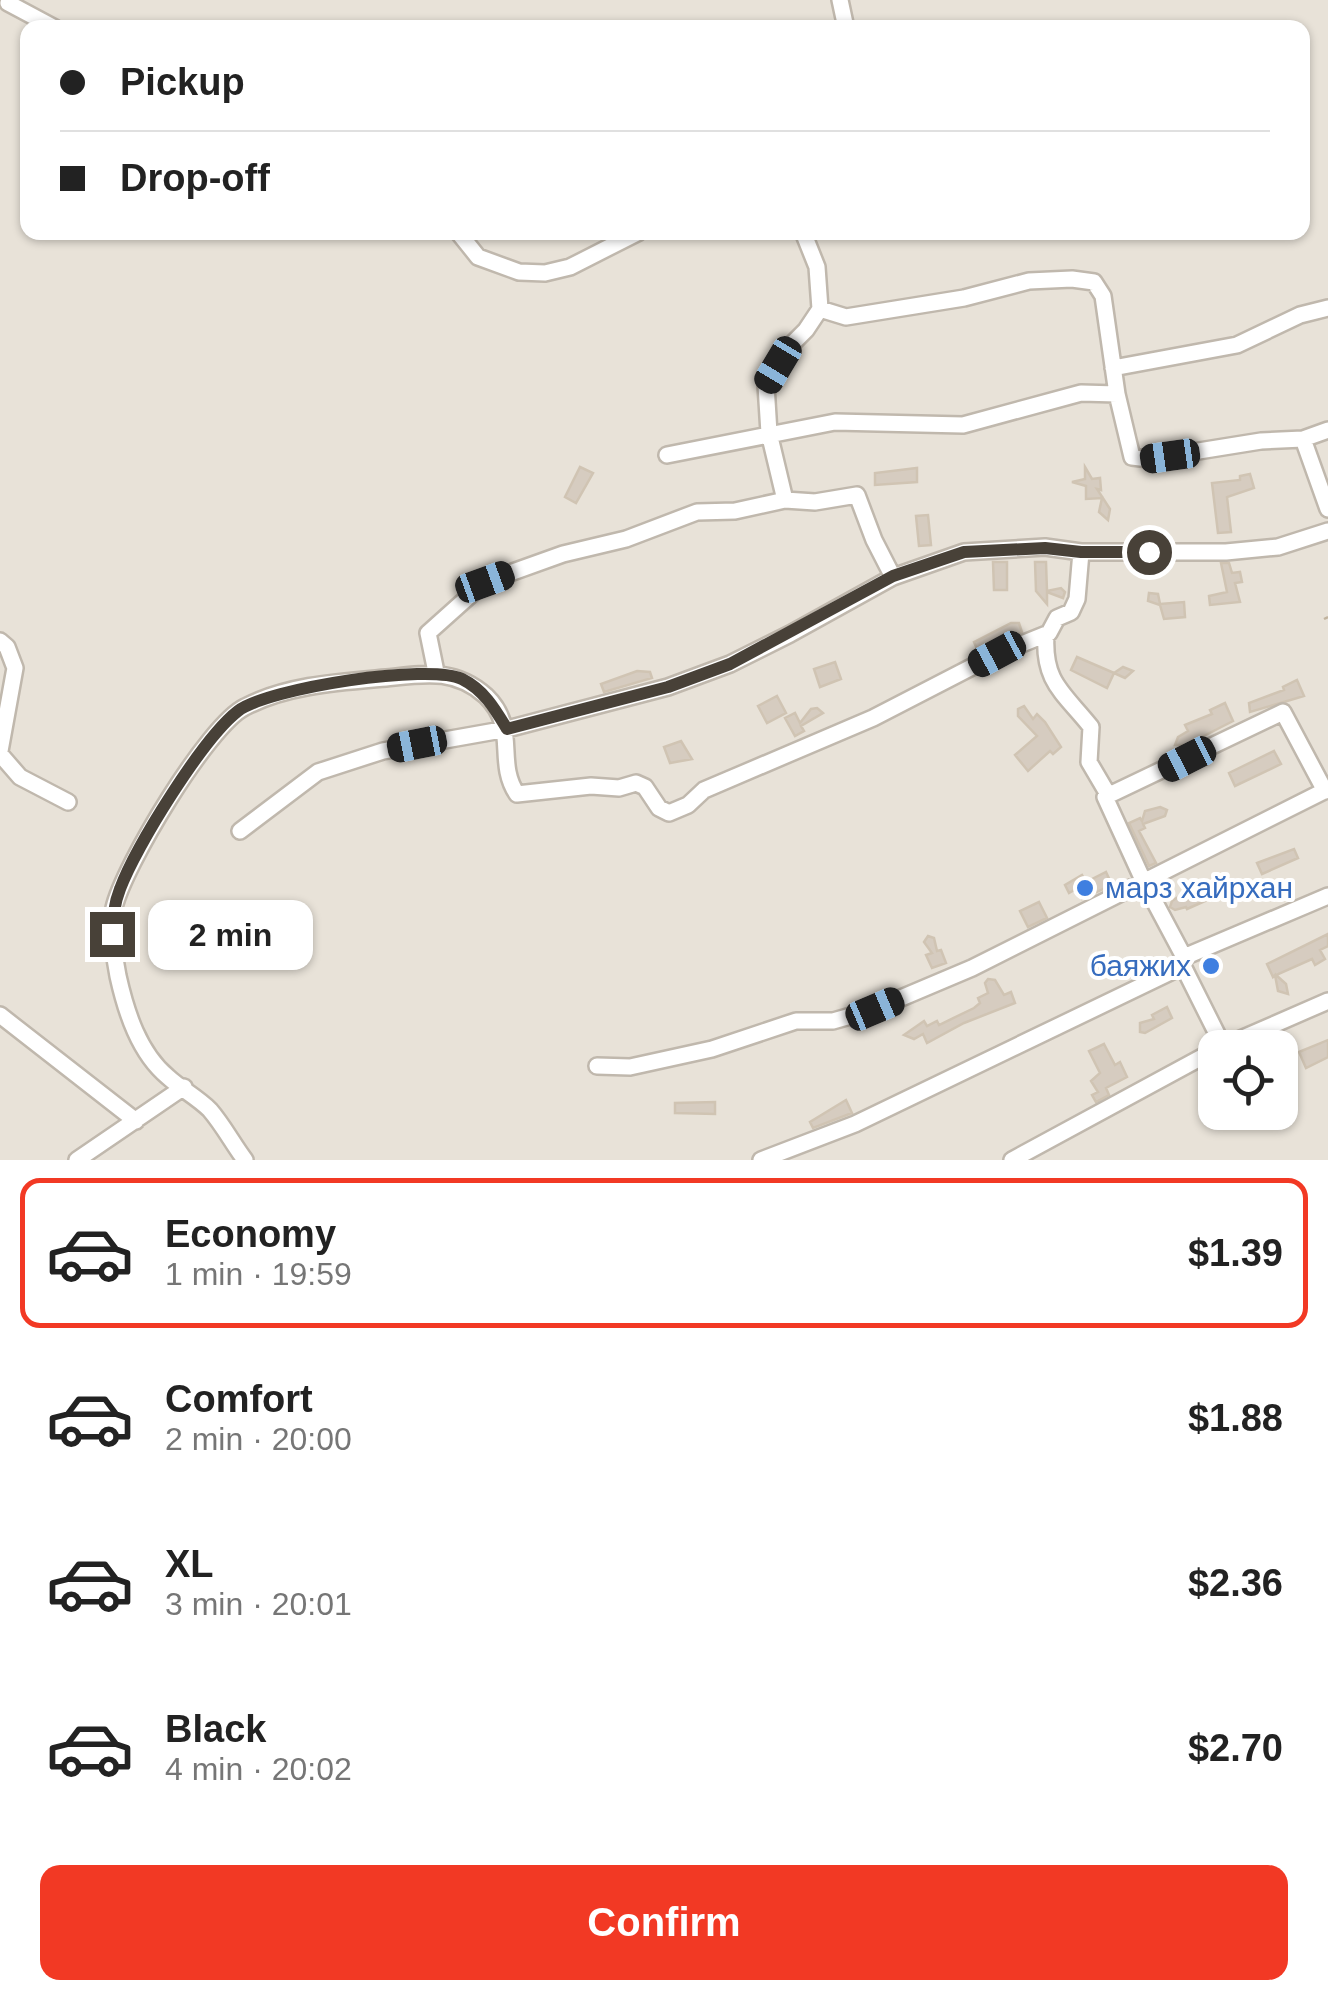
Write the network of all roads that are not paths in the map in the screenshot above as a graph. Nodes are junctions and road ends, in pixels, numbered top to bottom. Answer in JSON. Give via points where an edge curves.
{"nodes":[{"id":1,"x":5,"y":6,"type":"edge"},
{"id":2,"x":37,"y":20,"type":"edge"},
{"id":3,"x":464,"y":240,"type":"edge"},
{"id":4,"x":623,"y":240,"type":"edge"},
{"id":5,"x":806,"y":240,"type":"edge"},
{"id":6,"x":1328,"y":308,"type":"edge"},
{"id":7,"x":820,"y":309,"type":"junction"},
{"id":8,"x":1113,"y":368,"type":"junction"},
{"id":9,"x":1117,"y":394,"type":"junction"},
{"id":10,"x":1328,"y":430,"type":"edge"},
{"id":11,"x":769,"y":432,"type":"junction"},
{"id":12,"x":1303,"y":439,"type":"junction"},
{"id":13,"x":667,"y":454,"type":"dead end"},
{"id":14,"x":785,"y":500,"type":"junction"},
{"id":15,"x":1328,"y":509,"type":"edge"},
{"id":16,"x":1328,"y":531,"type":"edge"},
{"id":17,"x":1081,"y":552,"type":"junction"},
{"id":18,"x":893,"y":576,"type":"junction"},
{"id":19,"x":1046,"y":634,"type":"junction"},
{"id":20,"x":0,"y":641,"type":"edge"},
{"id":21,"x":436,"y":672,"type":"junction"},
{"id":22,"x":507,"y":729,"type":"junction"},
{"id":23,"x":0,"y":752,"type":"edge"},
{"id":24,"x":1326,"y":790,"type":"edge"},
{"id":25,"x":1108,"y":796,"type":"junction"},
{"id":26,"x":68,"y":802,"type":"dead end"},
{"id":27,"x":240,"y":832,"type":"dead end"},
{"id":28,"x":1142,"y":880,"type":"junction"},
{"id":29,"x":1328,"y":896,"type":"edge"},
{"id":30,"x":1184,"y":962,"type":"junction"},
{"id":31,"x":1328,"y":1001,"type":"edge"},
{"id":32,"x":0,"y":1015,"type":"edge"},
{"id":33,"x":1212,"y":1030,"type":"edge"},
{"id":34,"x":1261,"y":1030,"type":"edge"},
{"id":35,"x":1198,"y":1059,"type":"edge"},
{"id":36,"x":597,"y":1066,"type":"dead end"},
{"id":37,"x":184,"y":1086,"type":"junction"},
{"id":38,"x":136,"y":1121,"type":"junction"},
{"id":39,"x":77,"y":1160,"type":"edge"},
{"id":40,"x":244,"y":1160,"type":"edge"},
{"id":41,"x":761,"y":1160,"type":"edge"},
{"id":42,"x":1012,"y":1160,"type":"edge"}],
"edges":[{"from":1,"to":2,"type":"street"},
{"from":3,"to":4,"type":"street","via":[[478,257],[519,272],[545,272]]},
{"from":5,"to":7,"type":"street","via":[[817,268]]},
{"from":6,"to":8,"type":"street","via":[[1237,345]]},
{"from":7,"to":8,"type":"street","via":[[846,317],[1029,281],[1094,282]]},
{"from":7,"to":11,"type":"street","via":[[766,385]]},
{"from":8,"to":9,"type":"street"},
{"from":9,"to":11,"type":"street","via":[[1081,392],[963,425],[835,422]]},
{"from":9,"to":12,"type":"street","via":[[1132,457]]},
{"from":10,"to":12,"type":"street"},
{"from":11,"to":13,"type":"street"},
{"from":11,"to":14,"type":"street"},
{"from":12,"to":15,"type":"street"},
{"from":14,"to":18,"type":"street","via":[[857,495]]},
{"from":14,"to":21,"type":"street","via":[[698,512],[485,582],[428,633]]},
{"from":16,"to":17,"type":"street","via":[[1278,548]]},
{"from":17,"to":18,"type":"street","via":[[964,552]]},
{"from":17,"to":19,"type":"street","via":[[1077,599]]},
{"from":18,"to":22,"type":"street","via":[[730,664]]},
{"from":19,"to":22,"type":"street","via":[[704,790],[669,813],[636,784],[517,794],[507,779]]},
{"from":19,"to":25,"type":"street","via":[[1049,674],[1091,727],[1089,762]]},
{"from":20,"to":23,"type":"street","via":[[15,668]]},
{"from":21,"to":22,"type":"street","via":[[488,698]]},
{"from":21,"to":37,"type":"street","via":[[343,681],[241,708],[214,733],[141,846],[114,910],[118,976],[144,1050]]},
{"from":22,"to":27,"type":"street","via":[[383,751],[318,772]]},
{"from":23,"to":26,"type":"street","via":[[20,776]]},
{"from":24,"to":25,"type":"street","via":[[1283,712]]},
{"from":24,"to":28,"type":"street"},
{"from":25,"to":28,"type":"street"},
{"from":28,"to":30,"type":"street"},
{"from":28,"to":36,"type":"street","via":[[972,968],[875,1009],[833,1021],[796,1020],[712,1049],[630,1066]]},
{"from":29,"to":30,"type":"street"},
{"from":30,"to":33,"type":"street"},
{"from":30,"to":41,"type":"street","via":[[855,1124]]},
{"from":31,"to":34,"type":"street"},
{"from":32,"to":38,"type":"street"},
{"from":35,"to":42,"type":"street"},
{"from":37,"to":38,"type":"street"},
{"from":37,"to":40,"type":"street","via":[[211,1111]]},
{"from":38,"to":39,"type":"street"}]}
